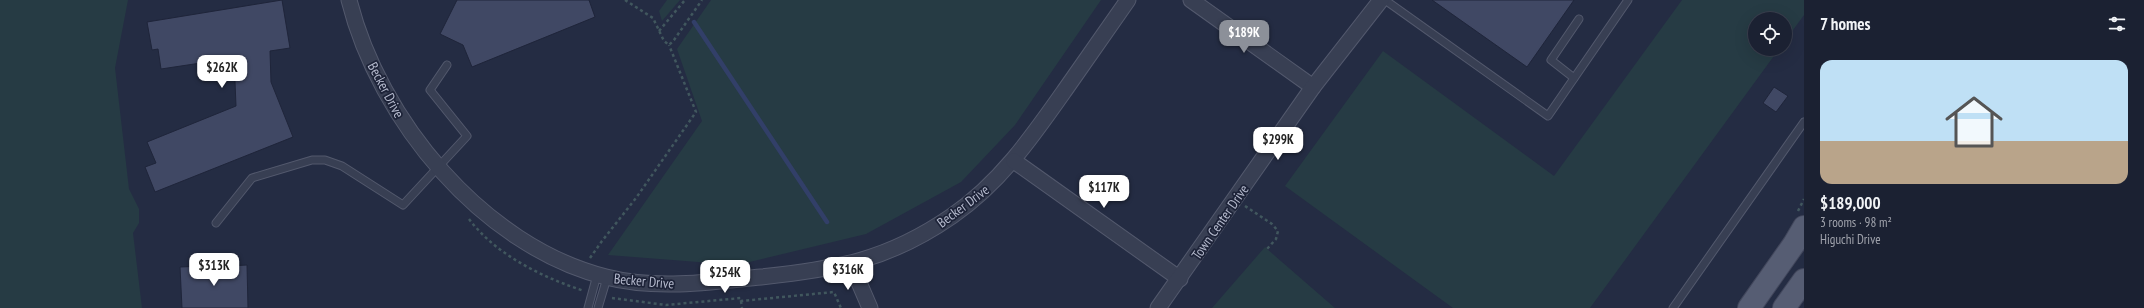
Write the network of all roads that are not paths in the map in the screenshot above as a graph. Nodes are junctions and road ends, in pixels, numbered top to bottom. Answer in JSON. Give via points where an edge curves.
{"nodes":[{"id":1,"x":349,"y":0,"type":"edge"},
{"id":2,"x":1128,"y":0,"type":"edge"},
{"id":3,"x":1191,"y":0,"type":"edge"},
{"id":4,"x":1381,"y":0,"type":"edge"},
{"id":5,"x":1385,"y":0,"type":"edge"},
{"id":6,"x":1628,"y":0,"type":"edge"},
{"id":7,"x":1579,"y":19,"type":"dead end"},
{"id":8,"x":447,"y":65,"type":"dead end"},
{"id":9,"x":1574,"y":78,"type":"junction"},
{"id":10,"x":1313,"y":87,"type":"junction"},
{"id":11,"x":1804,"y":122,"type":"edge"},
{"id":12,"x":1014,"y":161,"type":"junction"},
{"id":13,"x":439,"y":166,"type":"junction"},
{"id":14,"x":216,"y":223,"type":"dead end"},
{"id":15,"x":1804,"y":227,"type":"edge"},
{"id":16,"x":851,"y":264,"type":"junction"},
{"id":17,"x":602,"y":276,"type":"junction"},
{"id":18,"x":1180,"y":280,"type":"junction"},
{"id":19,"x":1804,"y":280,"type":"edge"},
{"id":20,"x":588,"y":308,"type":"edge"},
{"id":21,"x":598,"y":308,"type":"edge"},
{"id":22,"x":870,"y":308,"type":"edge"},
{"id":23,"x":1158,"y":308,"type":"edge"},
{"id":24,"x":1673,"y":308,"type":"edge"},
{"id":25,"x":1749,"y":308,"type":"edge"},
{"id":26,"x":1784,"y":308,"type":"edge"}],
"edges":[{"from":1,"to":13,"type":"street","name":"Becker Drive","via":[[366,50],[390,100],[405,124]]},
{"from":2,"to":12,"type":"street","name":"Becker Drive"},
{"from":3,"to":10,"type":"street"},
{"from":4,"to":10,"type":"street","name":"Town Center Drive"},
{"from":5,"to":9,"type":"lane","via":[[1548,116]]},
{"from":6,"to":9,"type":"lane"},
{"from":7,"to":9,"type":"lane","via":[[1550,60]]},
{"from":8,"to":13,"type":"lane","via":[[430,90],[467,136]]},
{"from":10,"to":18,"type":"street","name":"Town Center Drive"},
{"from":11,"to":24,"type":"lane"},
{"from":12,"to":16,"type":"street","name":"Becker Drive","via":[[976,198],[931,230],[882,254]]},
{"from":12,"to":18,"type":"street"},
{"from":13,"to":14,"type":"lane","via":[[403,205],[332,161],[305,161],[252,178]]},
{"from":13,"to":17,"type":"street","name":"Becker Drive","via":[[484,212],[529,246],[570,266]]},
{"from":15,"to":25,"type":"main road"},
{"from":16,"to":17,"type":"street","name":"Becker Drive","via":[[807,272],[672,285],[647,284]]},
{"from":16,"to":22,"type":"street"},
{"from":17,"to":20,"type":"lane"},
{"from":17,"to":21,"type":"lane"},
{"from":18,"to":23,"type":"street","name":"Town Center Drive"},
{"from":19,"to":26,"type":"main road"}]}
